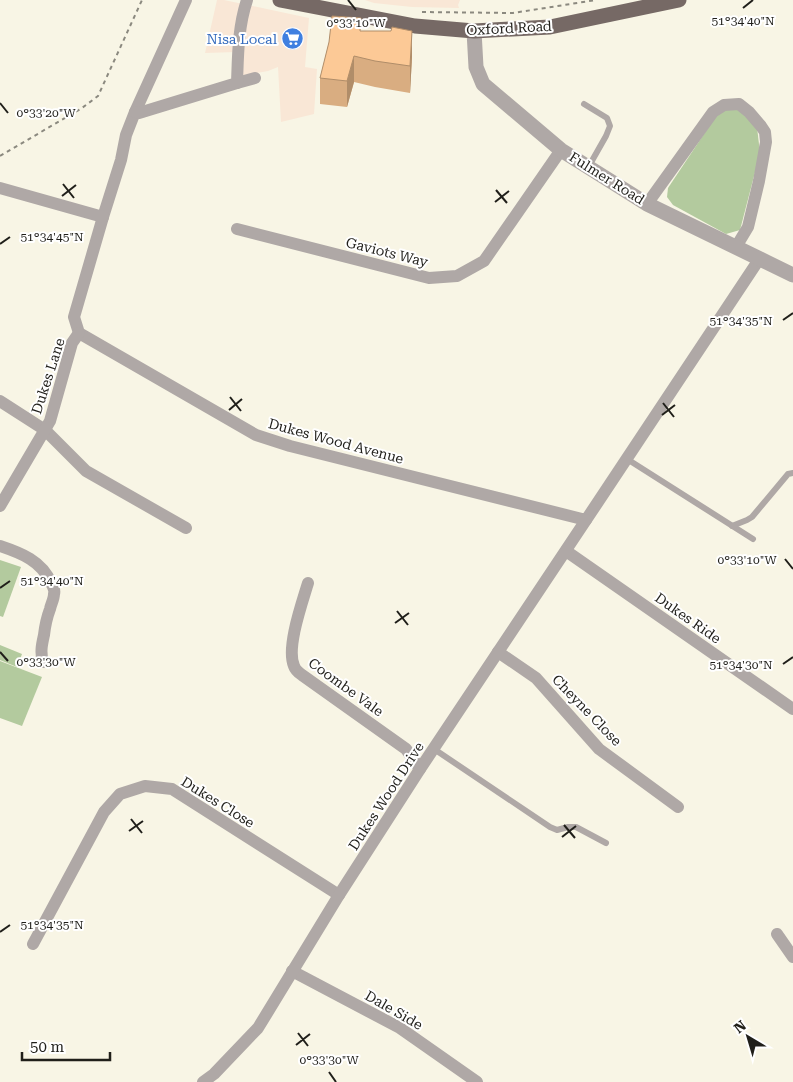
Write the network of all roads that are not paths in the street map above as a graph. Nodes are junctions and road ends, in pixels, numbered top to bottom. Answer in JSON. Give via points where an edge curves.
{"nodes":[{"id":1,"x":186,"y":0,"type":"edge"},
{"id":2,"x":246,"y":0,"type":"edge"},
{"id":3,"x":280,"y":0,"type":"edge"},
{"id":4,"x":679,"y":0,"type":"edge"},
{"id":5,"x":311,"y":3,"type":"edge"},
{"id":6,"x":474,"y":31,"type":"junction"},
{"id":7,"x":255,"y":78,"type":"dead end"},
{"id":8,"x":236,"y":83,"type":"junction"},
{"id":9,"x":584,"y":104,"type":"dead end"},
{"id":10,"x":135,"y":112,"type":"junction"},
{"id":11,"x":561,"y":150,"type":"junction"},
{"id":12,"x":588,"y":168,"type":"junction"},
{"id":13,"x":0,"y":188,"type":"edge"},
{"id":14,"x":647,"y":204,"type":"junction"},
{"id":15,"x":103,"y":217,"type":"junction"},
{"id":16,"x":237,"y":229,"type":"dead end"},
{"id":17,"x":736,"y":247,"type":"junction"},
{"id":18,"x":760,"y":258,"type":"junction"},
{"id":19,"x":793,"y":275,"type":"edge"},
{"id":20,"x":79,"y":333,"type":"junction"},
{"id":21,"x":0,"y":402,"type":"edge"},
{"id":22,"x":45,"y":430,"type":"junction"},
{"id":23,"x":627,"y":459,"type":"junction"},
{"id":24,"x":793,"y":473,"type":"edge"},
{"id":25,"x":0,"y":506,"type":"edge"},
{"id":26,"x":586,"y":520,"type":"junction"},
{"id":27,"x":732,"y":526,"type":"junction"},
{"id":28,"x":186,"y":528,"type":"dead end"},
{"id":29,"x":753,"y":539,"type":"dead end"},
{"id":30,"x":0,"y":546,"type":"edge"},
{"id":31,"x":566,"y":551,"type":"junction"},
{"id":32,"x":308,"y":583,"type":"dead end"},
{"id":33,"x":498,"y":652,"type":"junction"},
{"id":34,"x":42,"y":662,"type":"dead end"},
{"id":35,"x":793,"y":709,"type":"edge"},
{"id":36,"x":434,"y":749,"type":"junction"},
{"id":37,"x":420,"y":768,"type":"junction"},
{"id":38,"x":678,"y":807,"type":"dead end"},
{"id":39,"x":606,"y":843,"type":"dead end"},
{"id":40,"x":339,"y":895,"type":"junction"},
{"id":41,"x":777,"y":934,"type":"dead end"},
{"id":42,"x":33,"y":944,"type":"dead end"},
{"id":43,"x":793,"y":957,"type":"edge"},
{"id":44,"x":292,"y":970,"type":"junction"},
{"id":45,"x":204,"y":1082,"type":"edge"},
{"id":46,"x":477,"y":1082,"type":"edge"}],
"edges":[{"from":1,"to":10,"type":"street"},
{"from":2,"to":8,"type":"street","via":[[239,35]]},
{"from":3,"to":5,"type":"main road","name":"Oxford Road"},
{"from":4,"to":6,"type":"main road","name":"Oxford Road","via":[[550,27]]},
{"from":5,"to":6,"type":"main road","name":"Oxford Road","via":[[415,26]]},
{"from":6,"to":11,"type":"street","name":"Fulmer Road","via":[[476,67],[483,84]]},
{"from":7,"to":8,"type":"street"},
{"from":8,"to":10,"type":"street"},
{"from":9,"to":12,"type":"lane","via":[[607,118],[610,126]]},
{"from":10,"to":15,"type":"street"},
{"from":11,"to":12,"type":"street","name":"Fulmer Road"},
{"from":11,"to":16,"type":"street","name":"Gaviots Way","via":[[484,261],[457,276],[428,278]]},
{"from":12,"to":14,"type":"street","name":"Fulmer Road"},
{"from":13,"to":15,"type":"street"},
{"from":14,"to":17,"type":"street","name":"Fulmer Road"},
{"from":14,"to":17,"type":"street","via":[[713,112],[724,105],[739,104],[761,126],[766,142],[748,227]]},
{"from":15,"to":20,"type":"street","via":[[74,317]]},
{"from":17,"to":18,"type":"street","name":"Fulmer Road"},
{"from":18,"to":19,"type":"street","name":"Fulmer Road"},
{"from":18,"to":23,"type":"street"},
{"from":20,"to":22,"type":"street","name":"Dukes Lane","via":[[72,344]]},
{"from":20,"to":26,"type":"street","name":"Dukes Wood Avenue","via":[[256,435]]},
{"from":21,"to":22,"type":"street"},
{"from":22,"to":25,"type":"street","name":"Dukes Lane"},
{"from":22,"to":28,"type":"street","via":[[86,471]]},
{"from":23,"to":26,"type":"street"},
{"from":23,"to":27,"type":"lane"},
{"from":24,"to":27,"type":"lane","via":[[788,474],[752,517]]},
{"from":26,"to":31,"type":"street","name":"Dukes Wood Drive"},
{"from":27,"to":29,"type":"lane"},
{"from":30,"to":34,"type":"street","via":[[34,561],[52,583],[55,592],[46,623]]},
{"from":31,"to":33,"type":"street","name":"Dukes Wood Drive"},
{"from":31,"to":35,"type":"street","name":"Dukes Ride"},
{"from":32,"to":37,"type":"street","name":"Coombe Vale","via":[[293,640],[294,667],[406,749]]},
{"from":33,"to":36,"type":"street","name":"Dukes Wood Drive"},
{"from":33,"to":38,"type":"street","name":"Cheyne Close","via":[[536,678],[600,749]]},
{"from":36,"to":37,"type":"street","name":"Dukes Wood Drive"},
{"from":36,"to":39,"type":"lane","via":[[550,827],[557,830],[576,827]]},
{"from":37,"to":40,"type":"street","name":"Dukes Wood Drive"},
{"from":40,"to":42,"type":"street","name":"Dukes Close","via":[[172,789],[145,786],[120,794],[104,812]]},
{"from":40,"to":44,"type":"street","name":"Dukes Wood Drive"},
{"from":41,"to":43,"type":"street"},
{"from":44,"to":45,"type":"street","name":"Dukes Wood Drive","via":[[258,1028]]},
{"from":44,"to":46,"type":"street","name":"Dale Side","via":[[400,1028]]}]}
